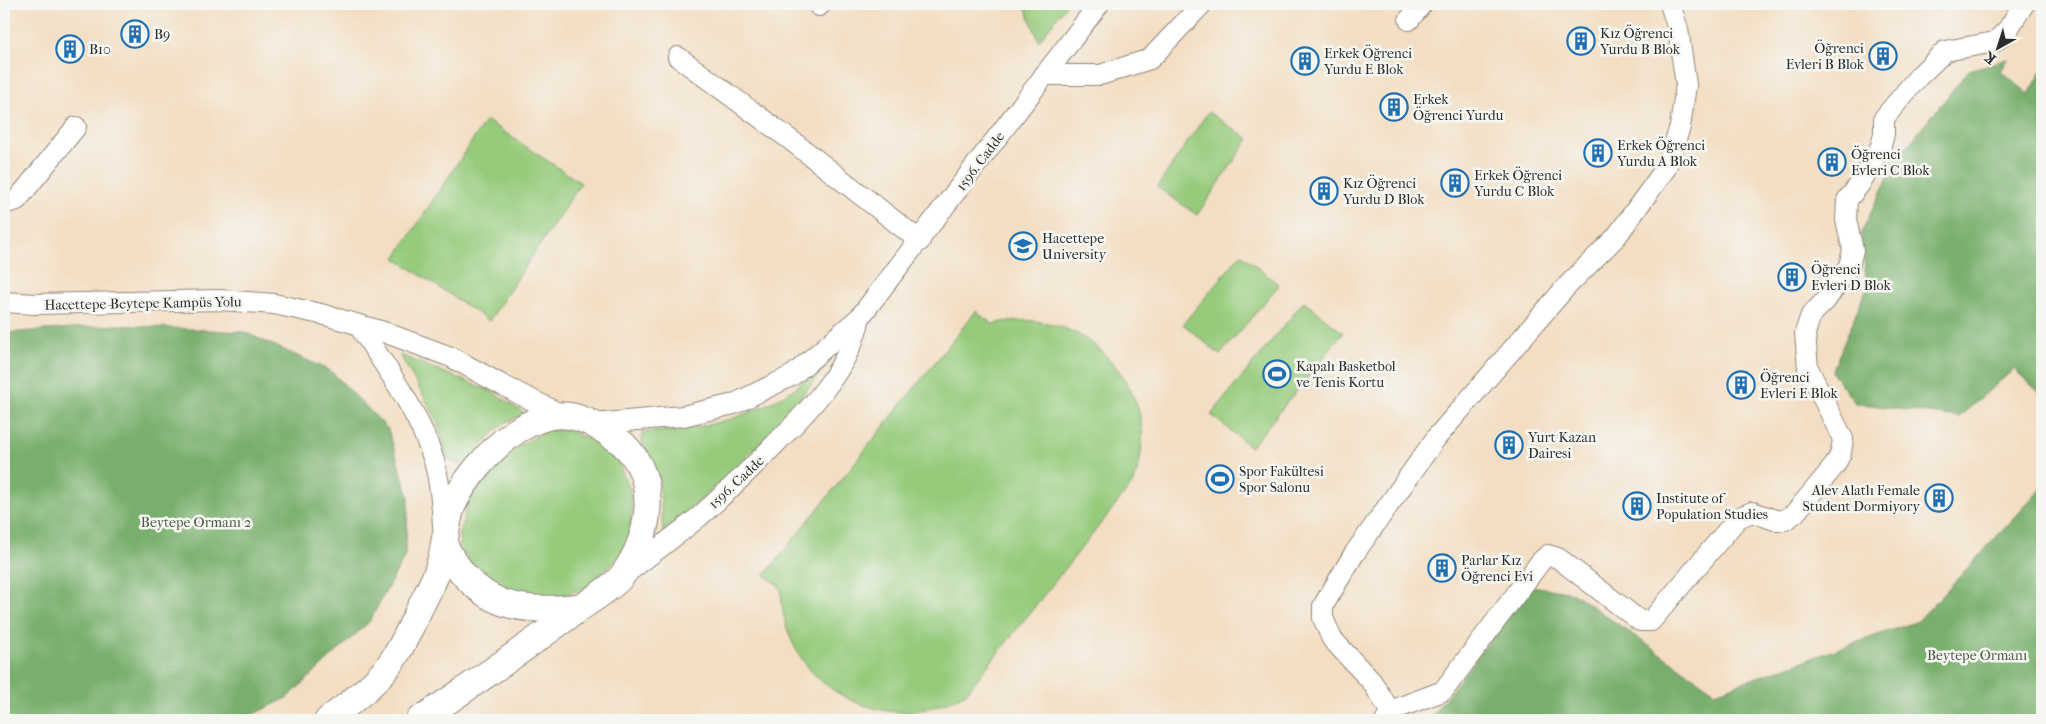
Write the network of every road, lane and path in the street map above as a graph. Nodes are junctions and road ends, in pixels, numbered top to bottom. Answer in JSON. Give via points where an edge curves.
{"nodes":[{"id":1,"x":1099,"y":4,"type":"edge"},
{"id":2,"x":1202,"y":4,"type":"edge"},
{"id":3,"x":1422,"y":4,"type":"edge"},
{"id":4,"x":1670,"y":4,"type":"edge"},
{"id":5,"x":2024,"y":4,"type":"edge"},
{"id":6,"x":1409,"y":20,"type":"dead end"},
{"id":7,"x":678,"y":57,"type":"dead end"},
{"id":8,"x":1044,"y":75,"type":"junction"},
{"id":9,"x":76,"y":127,"type":"dead end"},
{"id":10,"x":4,"y":204,"type":"edge"},
{"id":11,"x":920,"y":241,"type":"junction"},
{"id":12,"x":4,"y":302,"type":"edge"},
{"id":13,"x":860,"y":317,"type":"junction"},
{"id":14,"x":359,"y":326,"type":"junction"},
{"id":15,"x":560,"y":414,"type":"junction"},
{"id":16,"x":593,"y":424,"type":"junction"},
{"id":17,"x":445,"y":546,"type":"junction"},
{"id":18,"x":620,"y":578,"type":"junction"},
{"id":19,"x":582,"y":606,"type":"junction"},
{"id":20,"x":1388,"y":716,"type":"edge"},
{"id":21,"x":328,"y":720,"type":"edge"},
{"id":22,"x":419,"y":720,"type":"edge"}],
"edges":[{"from":1,"to":8,"type":"street","name":"1596. Cadde"},
{"from":2,"to":8,"type":"street","via":[[1150,59],[1100,75]]},
{"from":3,"to":6,"type":"street"},
{"from":4,"to":20,"type":"street","via":[[1678,28],[1686,85],[1680,127],[1666,168],[1616,237],[1566,287],[1436,438],[1354,554],[1323,606],[1323,618],[1332,639],[1372,682]]},
{"from":5,"to":20,"type":"street","via":[[1995,42],[1945,51],[1918,76],[1884,118],[1881,146],[1847,200],[1846,220],[1852,250],[1849,266],[1826,300],[1811,315],[1805,333],[1808,368],[1843,440],[1841,453],[1796,513],[1785,520],[1752,512],[1738,518],[1651,621],[1640,621],[1558,558],[1548,555],[1443,691]]},
{"from":7,"to":11,"type":"street"},
{"from":8,"to":11,"type":"street","name":"1596. Cadde"},
{"from":9,"to":10,"type":"street","via":[[17,200]]},
{"from":11,"to":13,"type":"street","name":"1596. Cadde"},
{"from":12,"to":14,"type":"street","name":"Hacettepe-Beytepe Kampüs Yolu","via":[[220,300],[274,304]]},
{"from":13,"to":16,"type":"street","name":"1596. Cadde","via":[[793,375],[734,404],[683,416]]},
{"from":13,"to":18,"type":"street","name":"1596. Cadde","via":[[857,332],[842,364],[818,399],[741,480]]},
{"from":14,"to":15,"type":"street","name":"Hacettepe-Beytepe Kampüs Yolu","via":[[450,357]]},
{"from":14,"to":17,"type":"street","via":[[419,423],[434,462],[442,500]]},
{"from":15,"to":16,"type":"main road","name":"1596. Cadde"},
{"from":15,"to":17,"type":"main road","via":[[544,417],[518,430],[484,460],[460,491],[450,513]]},
{"from":16,"to":18,"type":"main road","name":"1596. Cadde","via":[[625,446],[643,476],[647,491],[644,532]]},
{"from":17,"to":19,"type":"main road","name":"1596. Cadde","via":[[454,564],[468,580],[497,600],[530,610]]},
{"from":17,"to":21,"type":"main road","via":[[436,573],[394,659],[366,690]]},
{"from":18,"to":19,"type":"main road","name":"1596. Cadde"},
{"from":19,"to":22,"type":"main road","name":"1596. Cadde"}]}
